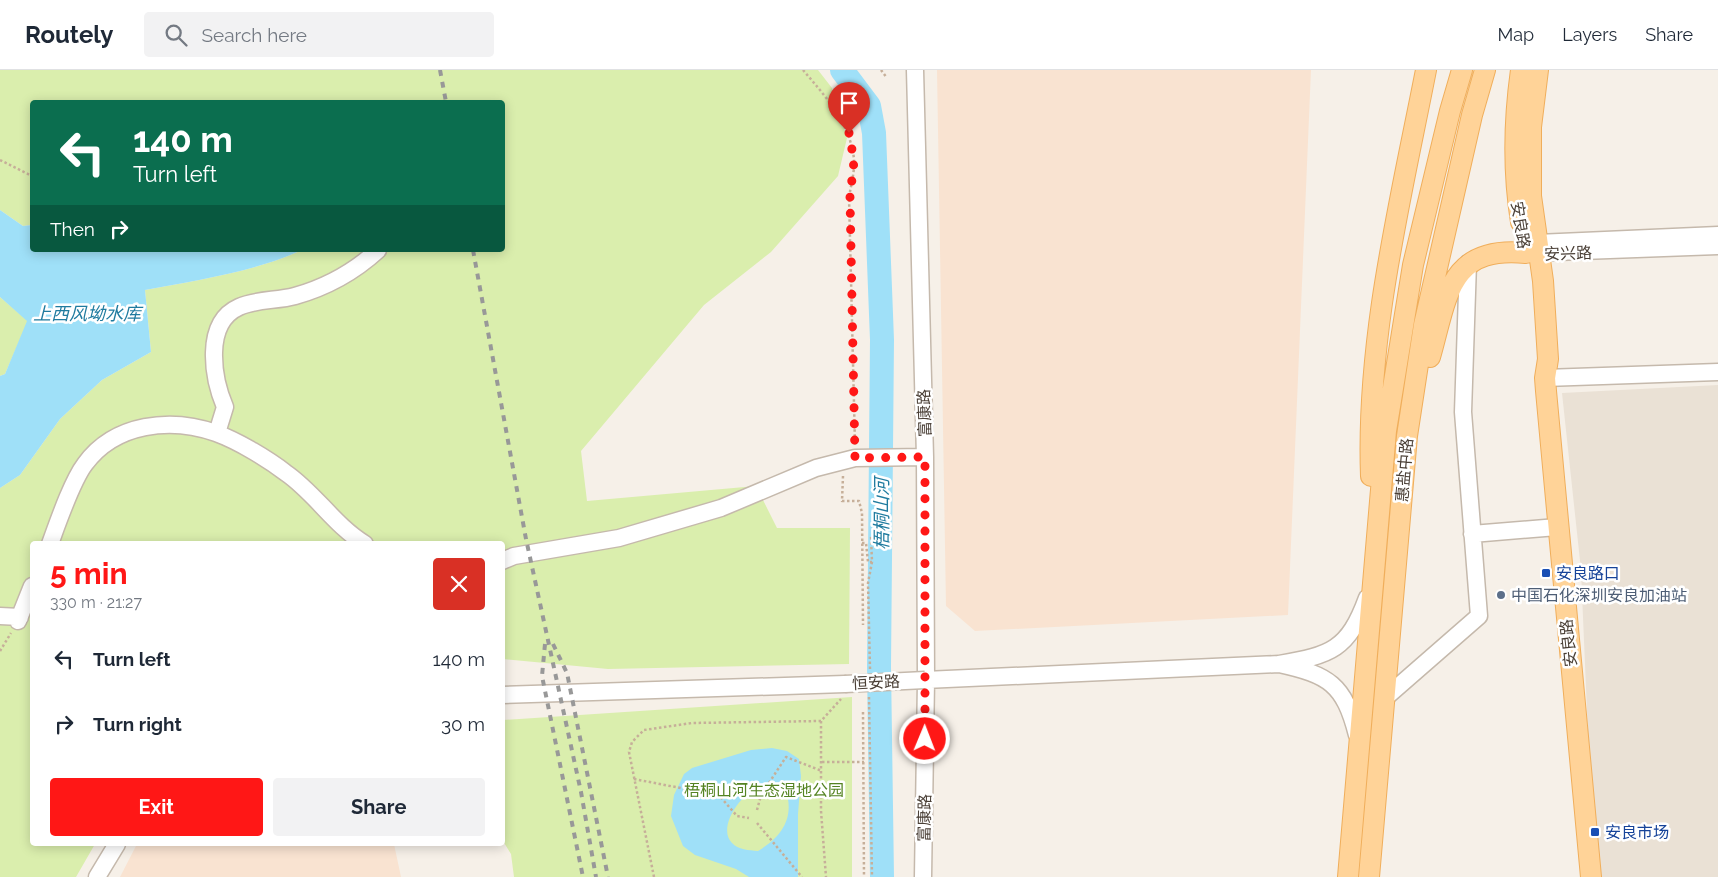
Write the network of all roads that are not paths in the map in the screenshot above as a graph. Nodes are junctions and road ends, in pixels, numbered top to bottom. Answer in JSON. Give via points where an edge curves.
{"nodes":[{"id":1,"x":915,"y":70,"type":"edge"},
{"id":2,"x":1426,"y":70,"type":"edge"},
{"id":3,"x":1462,"y":70,"type":"edge"},
{"id":4,"x":1485,"y":70,"type":"edge"},
{"id":5,"x":1521,"y":70,"type":"edge"},
{"id":6,"x":1538,"y":70,"type":"edge"},
{"id":7,"x":1718,"y":235,"type":"edge"},
{"id":8,"x":1718,"y":246,"type":"edge"},
{"id":9,"x":1534,"y":250,"type":"junction"},
{"id":10,"x":375,"y":252,"type":"edge"},
{"id":11,"x":1468,"y":263,"type":"junction"},
{"id":12,"x":1718,"y":372,"type":"edge"},
{"id":13,"x":1545,"y":378,"type":"junction"},
{"id":14,"x":217,"y":433,"type":"junction"},
{"id":15,"x":1407,"y":436,"type":"junction"},
{"id":16,"x":919,"y":458,"type":"junction"},
{"id":17,"x":1557,"y":527,"type":"junction"},
{"id":18,"x":1472,"y":534,"type":"junction"},
{"id":19,"x":51,"y":541,"type":"edge"},
{"id":20,"x":361,"y":541,"type":"edge"},
{"id":21,"x":1375,"y":557,"type":"junction"},
{"id":22,"x":505,"y":560,"type":"edge"},
{"id":23,"x":1372,"y":584,"type":"junction"},
{"id":24,"x":30,"y":591,"type":"edge"},
{"id":25,"x":0,"y":616,"type":"edge"},
{"id":26,"x":1279,"y":664,"type":"junction"},
{"id":27,"x":925,"y":680,"type":"junction"},
{"id":28,"x":505,"y":695,"type":"edge"},
{"id":29,"x":1385,"y":698,"type":"junction"},
{"id":30,"x":1359,"y":744,"type":"junction"},
{"id":31,"x":115,"y":846,"type":"edge"},
{"id":32,"x":97,"y":877,"type":"edge"},
{"id":33,"x":923,"y":877,"type":"edge"},
{"id":34,"x":1348,"y":877,"type":"edge"},
{"id":35,"x":1370,"y":877,"type":"edge"},
{"id":36,"x":1591,"y":877,"type":"edge"}],
"edges":[{"from":1,"to":16,"type":"street","name":"富康路"},
{"from":2,"to":21,"type":"main road","via":[[1379,322],[1370,431]]},
{"from":3,"to":21,"type":"main road","name":"惠盐中路","via":[[1413,265],[1403,320],[1386,431]]},
{"from":4,"to":15,"type":"main road","name":"惠盐中路","via":[[1424,324]]},
{"from":5,"to":9,"type":"main road","name":"安良路","via":[[1516,136],[1517,196]]},
{"from":6,"to":9,"type":"main road","name":"安良路","via":[[1531,127]]},
{"from":7,"to":9,"type":"street","name":"安兴路"},
{"from":8,"to":9,"type":"street","name":"安兴路"},
{"from":9,"to":11,"type":"main road","via":[[1487,254]]},
{"from":9,"to":13,"type":"main road","name":"安良路","via":[[1543,282],[1548,359]]},
{"from":10,"to":14,"type":"street","via":[[338,280],[294,296],[248,303],[226,316],[218,329],[214,350],[218,392],[225,407]]},
{"from":11,"to":15,"type":"main road","via":[[1456,276],[1450,290]]},
{"from":11,"to":18,"type":"street","via":[[1463,412]]},
{"from":12,"to":13,"type":"street"},
{"from":13,"to":17,"type":"main road","name":"安良路"},
{"from":14,"to":19,"type":"street","via":[[153,424],[123,432],[98,448],[84,465]]},
{"from":14,"to":20,"type":"street","via":[[287,473],[335,521]]},
{"from":15,"to":29,"type":"main road","name":"惠盐中路"},
{"from":16,"to":22,"type":"street","via":[[860,458],[816,468],[720,508],[619,538]]},
{"from":16,"to":27,"type":"street","name":"富康路"},
{"from":17,"to":18,"type":"street"},
{"from":17,"to":36,"type":"main road","name":"安良路"},
{"from":18,"to":29,"type":"street","via":[[1479,616]]},
{"from":21,"to":23,"type":"main road","name":"惠盐中路"},
{"from":23,"to":26,"type":"street","via":[[1358,623],[1340,645],[1313,658]]},
{"from":23,"to":30,"type":"main road","name":"惠盐中路"},
{"from":24,"to":25,"type":"street","via":[[19,619]]},
{"from":26,"to":27,"type":"street","name":"恒安路"},
{"from":26,"to":30,"type":"street","via":[[1318,674],[1336,688],[1350,709]]},
{"from":27,"to":28,"type":"street","name":"恒安路","bridge":true},
{"from":27,"to":33,"type":"street","name":"富康路"},
{"from":29,"to":35,"type":"main road","name":"惠盐中路"},
{"from":30,"to":34,"type":"main road","name":"惠盐中路"},
{"from":31,"to":32,"type":"street"}]}
